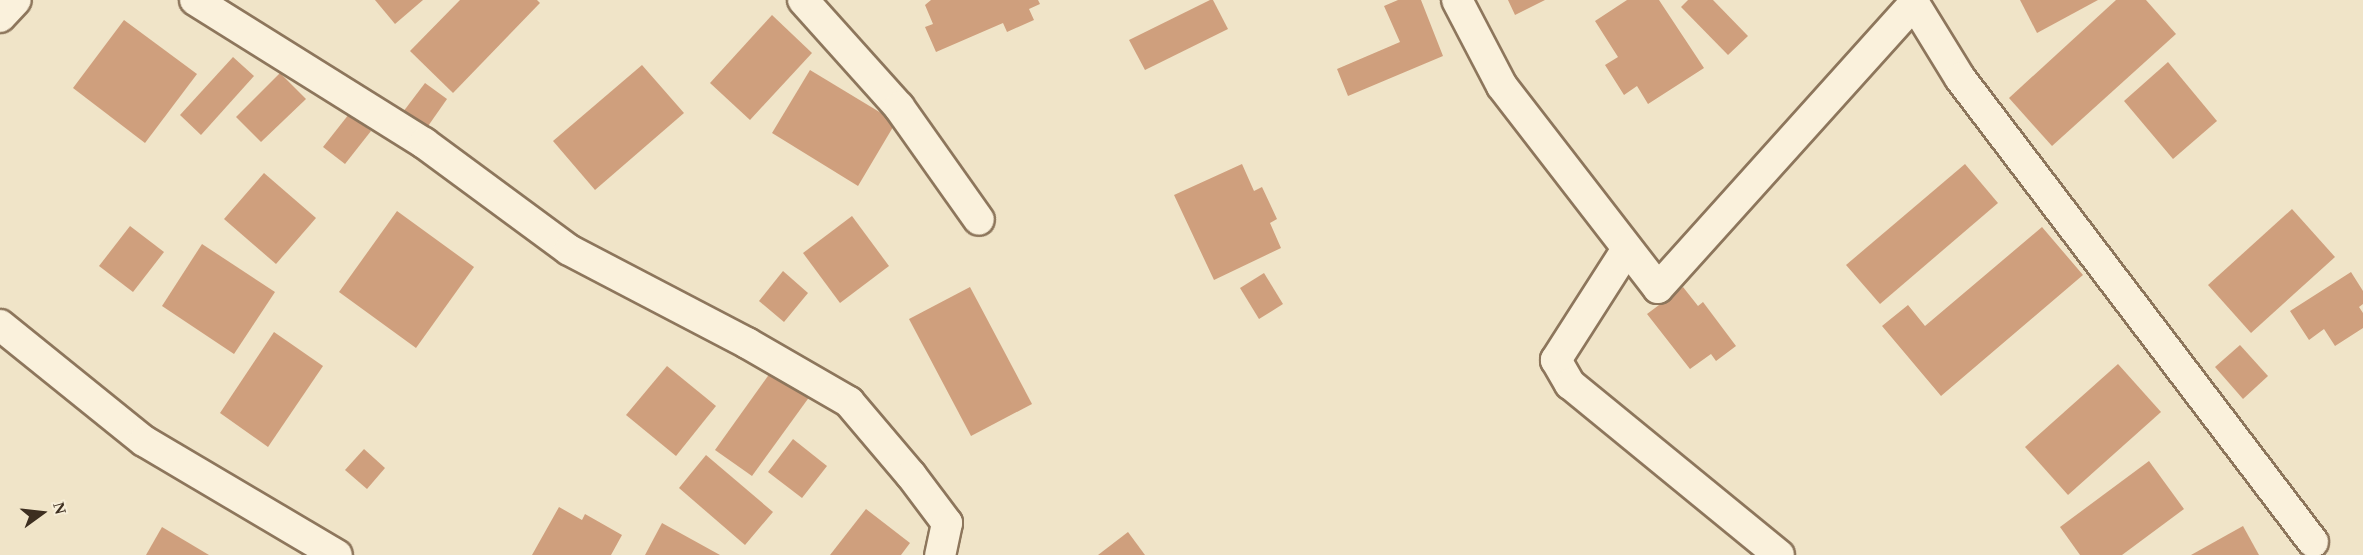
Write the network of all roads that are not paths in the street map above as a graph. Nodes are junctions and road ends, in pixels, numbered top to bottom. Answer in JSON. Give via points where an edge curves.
{"nodes":[{"id":1,"x":16,"y":0,"type":"edge"},
{"id":2,"x":195,"y":0,"type":"edge"},
{"id":3,"x":803,"y":0,"type":"edge"},
{"id":4,"x":1457,"y":0,"type":"edge"},
{"id":5,"x":1913,"y":2,"type":"edge"},
{"id":6,"x":0,"y":17,"type":"edge"},
{"id":7,"x":979,"y":220,"type":"dead end"},
{"id":8,"x":1627,"y":249,"type":"junction"},
{"id":9,"x":0,"y":325,"type":"edge"},
{"id":10,"x":2313,"y":542,"type":"dead end"},
{"id":11,"x":337,"y":555,"type":"edge"},
{"id":12,"x":940,"y":555,"type":"edge"},
{"id":13,"x":1779,"y":555,"type":"edge"}],
"edges":[{"from":1,"to":6,"type":"street"},
{"from":2,"to":12,"type":"street","via":[[424,143],[569,250],[747,343],[849,402],[946,523]]},
{"from":3,"to":7,"type":"street","via":[[899,107]]},
{"from":4,"to":8,"type":"street","via":[[1502,86]]},
{"from":5,"to":8,"type":"street","via":[[1658,288]]},
{"from":5,"to":10,"type":"street","via":[[1960,78]]},
{"from":8,"to":13,"type":"street","via":[[1556,360],[1570,384]]},
{"from":9,"to":11,"type":"street","via":[[144,441]]}]}
